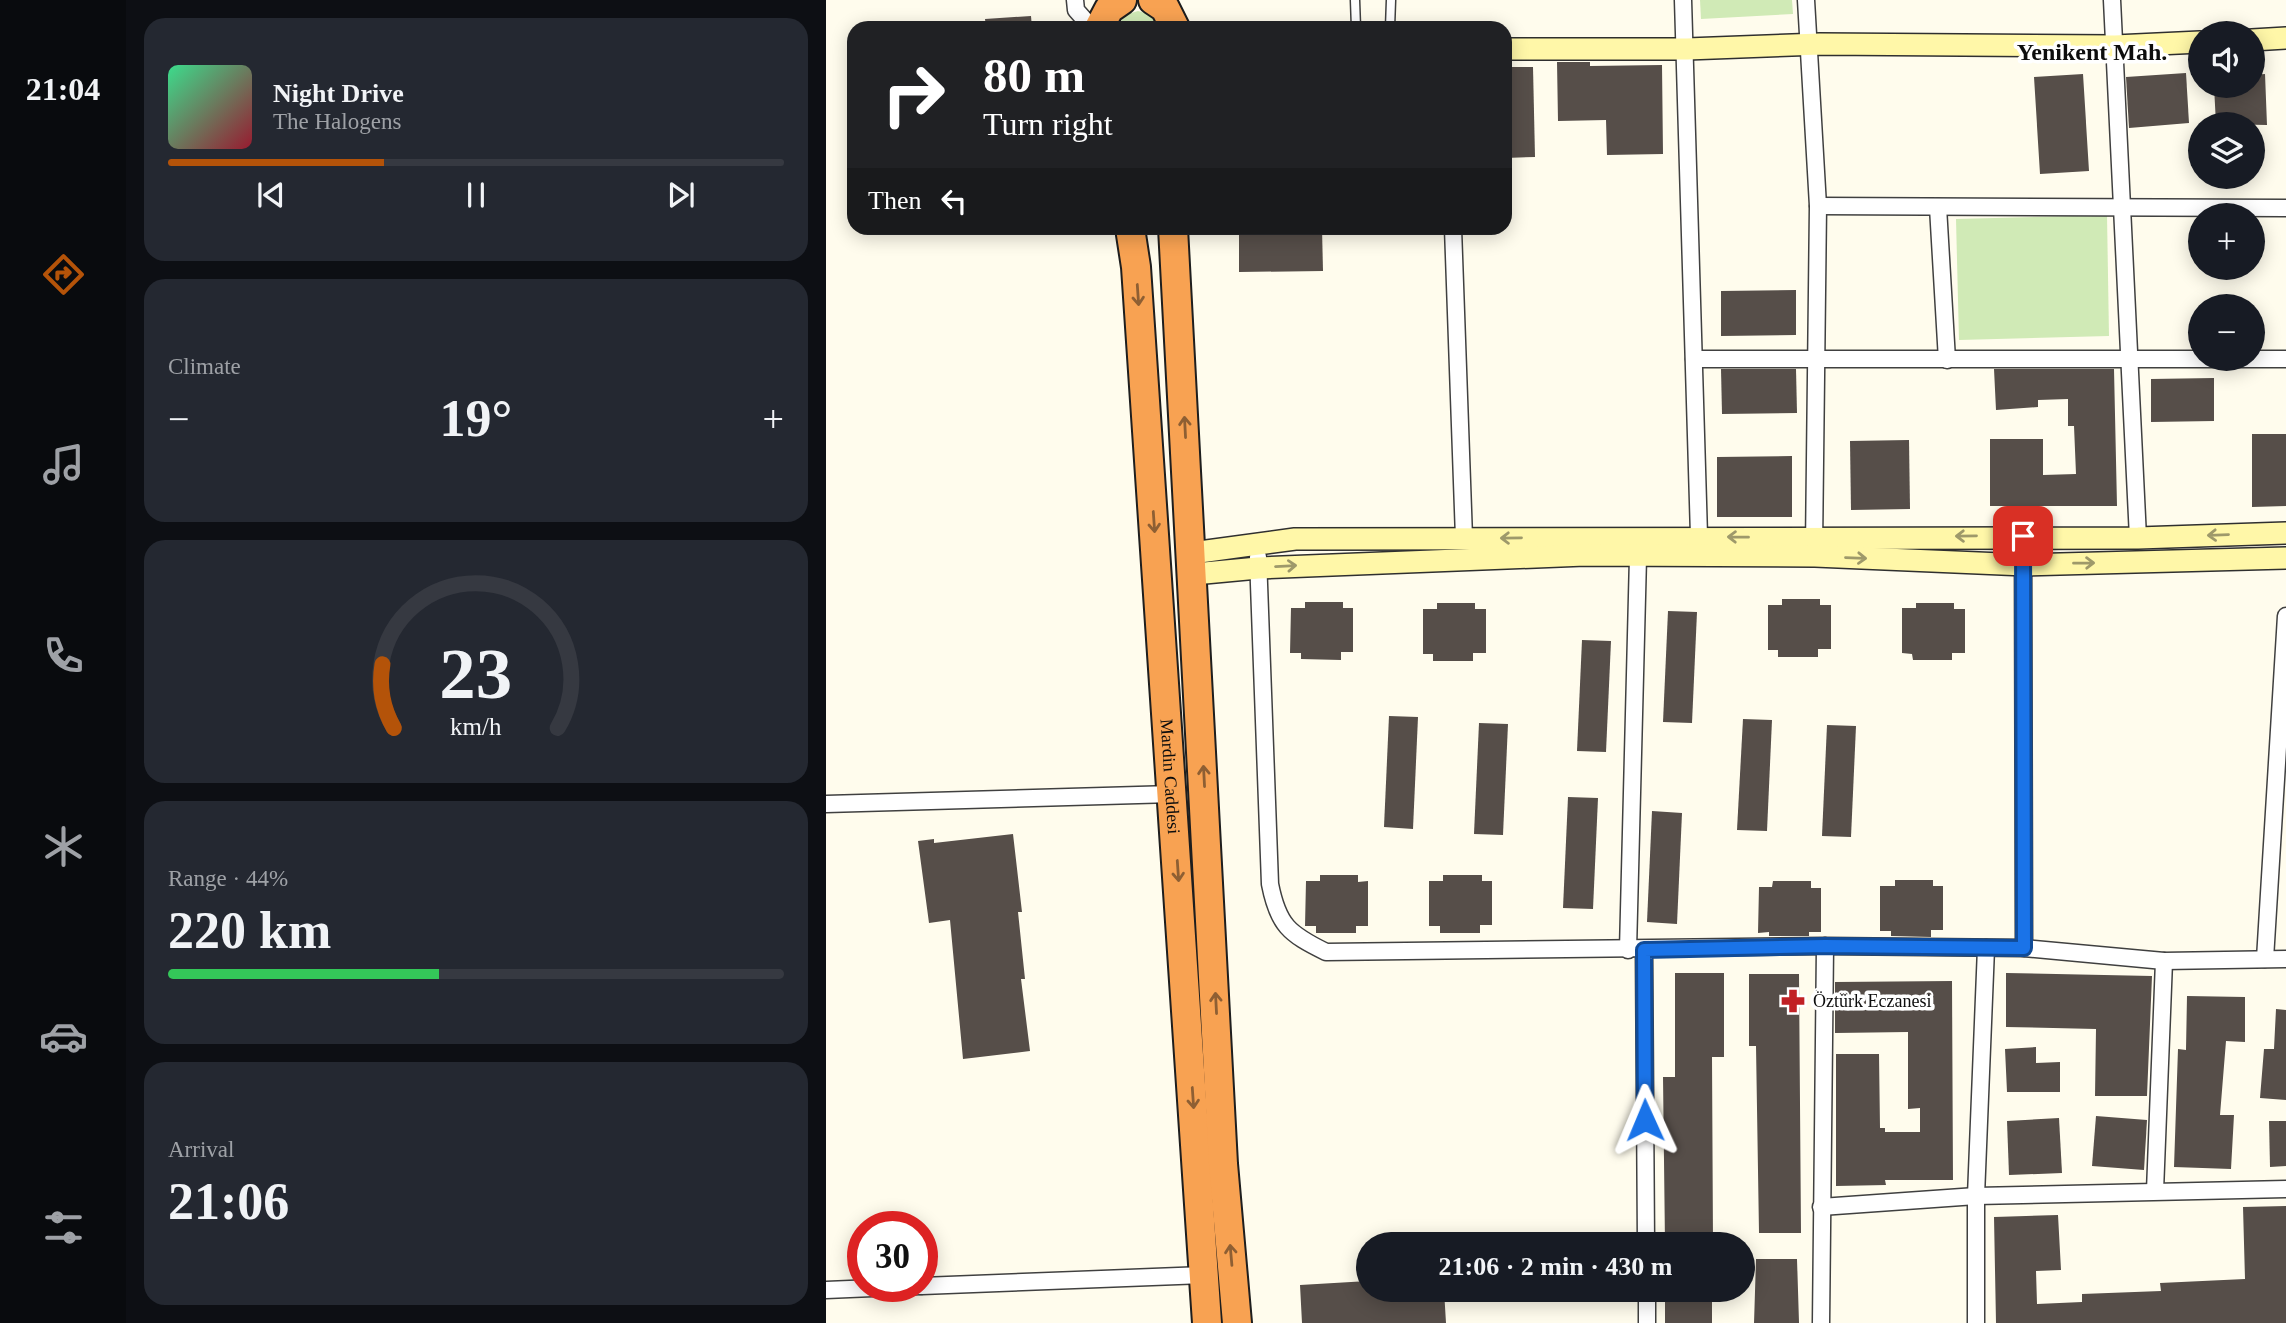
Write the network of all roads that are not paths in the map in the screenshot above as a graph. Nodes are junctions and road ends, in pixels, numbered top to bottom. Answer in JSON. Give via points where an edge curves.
{"nodes":[{"id":1,"x":1075,"y":0,"type":"edge"},
{"id":2,"x":1355,"y":0,"type":"edge"},
{"id":3,"x":1391,"y":0,"type":"edge"},
{"id":4,"x":1683,"y":0,"type":"edge"},
{"id":5,"x":1806,"y":0,"type":"edge"},
{"id":6,"x":2112,"y":0,"type":"edge"},
{"id":7,"x":1104,"y":15,"type":"edge"},
{"id":8,"x":1356,"y":21,"type":"edge"},
{"id":9,"x":1390,"y":21,"type":"edge"},
{"id":10,"x":2286,"y":38,"type":"edge"},
{"id":11,"x":2265,"y":39,"type":"edge"},
{"id":12,"x":2188,"y":43,"type":"edge"},
{"id":13,"x":1807,"y":44,"type":"junction"},
{"id":14,"x":2115,"y":46,"type":"junction"},
{"id":15,"x":1512,"y":49,"type":"edge"},
{"id":16,"x":1687,"y":49,"type":"junction"},
{"id":17,"x":1818,"y":206,"type":"junction"},
{"id":18,"x":1938,"y":207,"type":"junction"},
{"id":19,"x":2122,"y":208,"type":"junction"},
{"id":20,"x":2286,"y":208,"type":"edge"},
{"id":21,"x":1131,"y":235,"type":"edge"},
{"id":22,"x":1173,"y":235,"type":"edge"},
{"id":23,"x":1453,"y":235,"type":"edge"},
{"id":24,"x":1694,"y":359,"type":"junction"},
{"id":25,"x":2286,"y":359,"type":"edge"},
{"id":26,"x":1947,"y":360,"type":"junction"},
{"id":27,"x":2128,"y":360,"type":"junction"},
{"id":28,"x":1817,"y":361,"type":"junction"},
{"id":29,"x":2286,"y":533,"type":"edge"},
{"id":30,"x":1699,"y":536,"type":"junction"},
{"id":31,"x":2023,"y":536,"type":"junction"},
{"id":32,"x":1464,"y":538,"type":"junction"},
{"id":33,"x":2138,"y":538,"type":"junction"},
{"id":34,"x":1257,"y":544,"type":"junction"},
{"id":35,"x":1815,"y":547,"type":"junction"},
{"id":36,"x":1638,"y":557,"type":"junction"},
{"id":37,"x":2286,"y":558,"type":"edge"},
{"id":38,"x":1193,"y":563,"type":"junction"},
{"id":39,"x":2025,"y":565,"type":"junction"},
{"id":40,"x":1258,"y":568,"type":"junction"},
{"id":41,"x":2286,"y":616,"type":"edge"},
{"id":42,"x":1173,"y":794,"type":"junction"},
{"id":43,"x":826,"y":804,"type":"edge"},
{"id":44,"x":1825,"y":946,"type":"junction"},
{"id":45,"x":1986,"y":948,"type":"junction"},
{"id":46,"x":2024,"y":948,"type":"junction"},
{"id":47,"x":1636,"y":950,"type":"junction"},
{"id":48,"x":2265,"y":959,"type":"junction"},
{"id":49,"x":2286,"y":959,"type":"edge"},
{"id":50,"x":2164,"y":961,"type":"junction"},
{"id":51,"x":2286,"y":1189,"type":"edge"},
{"id":52,"x":2155,"y":1191,"type":"junction"},
{"id":53,"x":1976,"y":1196,"type":"junction"},
{"id":54,"x":1821,"y":1208,"type":"junction"},
{"id":55,"x":1646,"y":1232,"type":"edge"},
{"id":56,"x":1204,"y":1275,"type":"junction"},
{"id":57,"x":938,"y":1285,"type":"edge"},
{"id":58,"x":847,"y":1289,"type":"edge"},
{"id":59,"x":826,"y":1290,"type":"edge"},
{"id":60,"x":1647,"y":1302,"type":"edge"},
{"id":61,"x":1207,"y":1323,"type":"edge"},
{"id":62,"x":1237,"y":1323,"type":"edge"},
{"id":63,"x":1647,"y":1323,"type":"edge"},
{"id":64,"x":1821,"y":1323,"type":"edge"},
{"id":65,"x":1976,"y":1323,"type":"edge"}],
"edges":[{"from":1,"to":7,"type":"street","via":[[1076,10]]},
{"from":2,"to":8,"type":"lane"},
{"from":3,"to":9,"type":"lane"},
{"from":4,"to":16,"type":"street"},
{"from":5,"to":13,"type":"street"},
{"from":6,"to":14,"type":"street"},
{"from":10,"to":11,"type":"street"},
{"from":12,"to":14,"type":"street"},
{"from":13,"to":14,"type":"street"},
{"from":13,"to":16,"type":"street"},
{"from":13,"to":17,"type":"street"},
{"from":14,"to":19,"type":"street"},
{"from":15,"to":16,"type":"street"},
{"from":16,"to":24,"type":"street"},
{"from":17,"to":18,"type":"street"},
{"from":17,"to":28,"type":"street"},
{"from":18,"to":19,"type":"street"},
{"from":18,"to":26,"type":"street"},
{"from":19,"to":20,"type":"street"},
{"from":19,"to":27,"type":"street"},
{"from":21,"to":42,"type":"highway","name":"Mardin Caddesi","one_way":true},
{"from":38,"to":22,"type":"highway","name":"Mardin Caddesi","one_way":true},
{"from":23,"to":32,"type":"street"},
{"from":24,"to":28,"type":"street"},
{"from":24,"to":30,"type":"street"},
{"from":25,"to":27,"type":"street"},
{"from":26,"to":27,"type":"street"},
{"from":26,"to":28,"type":"street"},
{"from":27,"to":33,"type":"street"},
{"from":28,"to":35,"type":"street"},
{"from":29,"to":33,"type":"street","one_way":true},
{"from":30,"to":32,"type":"street","one_way":true},
{"from":35,"to":30,"type":"street","one_way":true},
{"from":31,"to":33,"type":"street"},
{"from":31,"to":35,"type":"street","one_way":true},
{"from":31,"to":39,"type":"street"},
{"from":32,"to":34,"type":"street","via":[[1295,539]]},
{"from":34,"to":38,"type":"street"},
{"from":34,"to":40,"type":"street"},
{"from":35,"to":36,"type":"street"},
{"from":35,"to":39,"type":"street","one_way":true},
{"from":40,"to":36,"type":"street","one_way":true,"via":[[1474,558]]},
{"from":36,"to":47,"type":"street"},
{"from":39,"to":37,"type":"street","one_way":true},
{"from":38,"to":40,"type":"street"},
{"from":62,"to":38,"type":"highway","name":"Mardin Caddesi","one_way":true,"via":[[1223,1164]]},
{"from":39,"to":46,"type":"street"},
{"from":40,"to":47,"type":"street","via":[[1270,884],[1276,913],[1285,925],[1298,938],[1326,952]]},
{"from":41,"to":48,"type":"street"},
{"from":42,"to":43,"type":"street"},
{"from":42,"to":56,"type":"highway","name":"Mardin Caddesi","one_way":true},
{"from":44,"to":45,"type":"street"},
{"from":44,"to":47,"type":"street"},
{"from":44,"to":54,"type":"street"},
{"from":45,"to":46,"type":"street"},
{"from":45,"to":53,"type":"street"},
{"from":46,"to":50,"type":"street"},
{"from":47,"to":55,"type":"street"},
{"from":48,"to":49,"type":"street"},
{"from":48,"to":50,"type":"street"},
{"from":50,"to":52,"type":"street"},
{"from":51,"to":52,"type":"street"},
{"from":52,"to":53,"type":"street"},
{"from":53,"to":54,"type":"street"},
{"from":53,"to":65,"type":"street"},
{"from":54,"to":64,"type":"street"},
{"from":56,"to":57,"type":"street"},
{"from":56,"to":61,"type":"highway","name":"Mardin Caddesi"},
{"from":58,"to":59,"type":"street"},
{"from":60,"to":63,"type":"street"}]}
